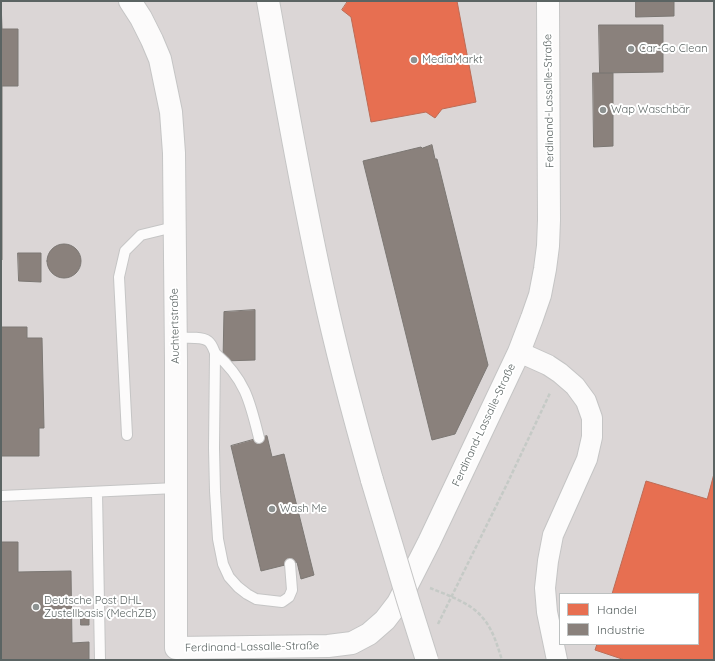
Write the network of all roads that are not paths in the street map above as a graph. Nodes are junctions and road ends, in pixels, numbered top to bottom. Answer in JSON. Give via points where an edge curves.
{"nodes":[{"id":1,"x":130,"y":1,"type":"edge"},
{"id":2,"x":268,"y":1,"type":"edge"},
{"id":3,"x":548,"y":1,"type":"edge"},
{"id":4,"x":174,"y":227,"type":"junction"},
{"id":5,"x":176,"y":338,"type":"junction"},
{"id":6,"x":519,"y":352,"type":"junction"},
{"id":7,"x":215,"y":353,"type":"junction"},
{"id":8,"x":127,"y":435,"type":"dead end"},
{"id":9,"x":259,"y":438,"type":"dead end"},
{"id":10,"x":176,"y":488,"type":"junction"},
{"id":11,"x":97,"y":492,"type":"junction"},
{"id":12,"x":1,"y":496,"type":"edge"},
{"id":13,"x":290,"y":564,"type":"dead end"},
{"id":14,"x":176,"y":654,"type":"edge"},
{"id":15,"x":100,"y":660,"type":"edge"},
{"id":16,"x":427,"y":660,"type":"edge"},
{"id":17,"x":557,"y":660,"type":"edge"}],
"edges":[{"from":1,"to":4,"type":"street","name":"Auchtertstraße","via":[[160,59],[171,112]]},
{"from":2,"to":16,"type":"street","bridge":true,"via":[[301,187],[346,387]]},
{"from":3,"to":6,"type":"street","name":"Ferdinand-Lassalle-Straße","via":[[548,246],[540,294]]},
{"from":4,"to":5,"type":"street","name":"Auchtertstraße"},
{"from":4,"to":8,"type":"lane","via":[[140,236],[125,251],[119,277]]},
{"from":5,"to":7,"type":"lane","via":[[208,340]]},
{"from":5,"to":10,"type":"street","name":"Auchtertstraße"},
{"from":6,"to":14,"type":"street","name":"Ferdinand-Lassalle-Straße","via":[[429,542],[398,604],[385,620],[369,634],[352,643]]},
{"from":6,"to":17,"type":"street","via":[[548,365],[575,386],[586,401],[592,418],[588,459],[554,535],[548,561],[545,588],[547,612]]},
{"from":7,"to":9,"type":"lane","via":[[232,369],[247,394]]},
{"from":7,"to":13,"type":"lane","via":[[214,448],[218,539],[223,564],[229,577],[238,587],[256,599],[282,602],[289,597],[292,590]]},
{"from":10,"to":11,"type":"lane"},
{"from":10,"to":14,"type":"street","name":"Auchtertstraße"},
{"from":11,"to":12,"type":"lane"},
{"from":11,"to":15,"type":"lane"}]}
